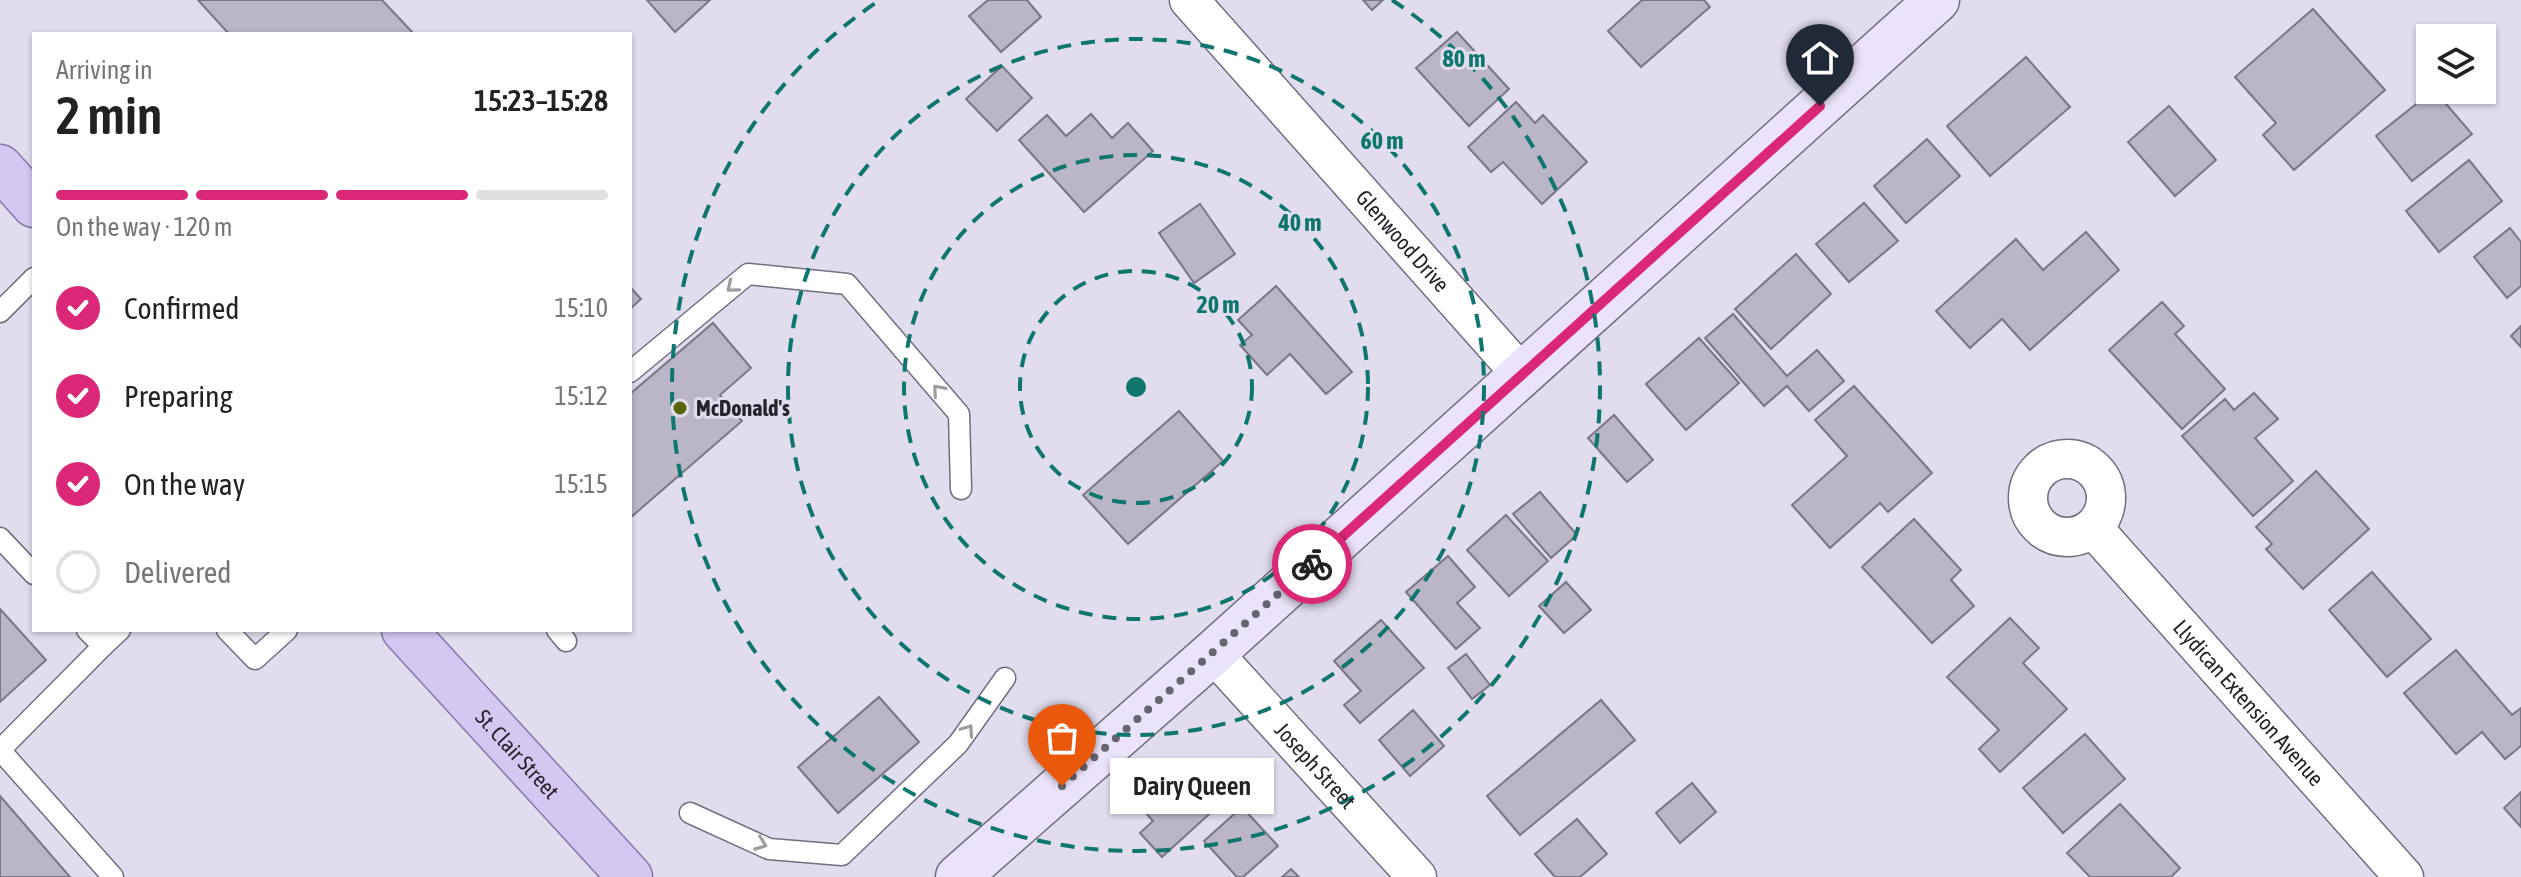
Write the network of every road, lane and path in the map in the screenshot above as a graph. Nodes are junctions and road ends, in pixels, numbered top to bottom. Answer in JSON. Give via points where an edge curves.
{"nodes":[{"id":1,"x":1189,"y":0,"type":"edge"},
{"id":2,"x":1937,"y":0,"type":"edge"},
{"id":3,"x":0,"y":167,"type":"edge"},
{"id":4,"x":32,"y":203,"type":"edge"},
{"id":5,"x":32,"y":280,"type":"edge"},
{"id":6,"x":0,"y":312,"type":"edge"},
{"id":7,"x":632,"y":370,"type":"edge"},
{"id":8,"x":1522,"y":375,"type":"junction"},
{"id":9,"x":961,"y":489,"type":"dead end"},
{"id":10,"x":2093,"y":528,"type":"dead end"},
{"id":11,"x":0,"y":538,"type":"edge"},
{"id":12,"x":32,"y":572,"type":"edge"},
{"id":13,"x":89,"y":632,"type":"edge"},
{"id":14,"x":118,"y":632,"type":"edge"},
{"id":15,"x":229,"y":632,"type":"edge"},
{"id":16,"x":285,"y":632,"type":"edge"},
{"id":17,"x":406,"y":632,"type":"edge"},
{"id":18,"x":103,"y":646,"type":"junction"},
{"id":19,"x":1213,"y":653,"type":"junction"},
{"id":20,"x":1005,"y":678,"type":"dead end"},
{"id":21,"x":690,"y":813,"type":"dead end"},
{"id":22,"x":585,"y":830,"type":"junction"},
{"id":23,"x":113,"y":877,"type":"edge"},
{"id":24,"x":609,"y":877,"type":"edge"},
{"id":25,"x":630,"y":877,"type":"edge"},
{"id":26,"x":958,"y":877,"type":"edge"},
{"id":27,"x":1417,"y":877,"type":"edge"},
{"id":28,"x":2404,"y":877,"type":"edge"}],
"edges":[{"from":1,"to":8,"type":"street","name":"Glenwood Drive"},
{"from":2,"to":8,"type":"main road"},
{"from":3,"to":4,"type":"main road"},
{"from":5,"to":6,"type":"lane"},
{"from":9,"to":7,"type":"lane","one_way":true,"via":[[959,414],[847,284],[748,274]]},
{"from":8,"to":19,"type":"main road"},
{"from":10,"to":28,"type":"street","name":"Llydican Extension Avenue"},
{"from":11,"to":12,"type":"lane"},
{"from":13,"to":18,"type":"lane"},
{"from":14,"to":18,"type":"lane"},
{"from":15,"to":16,"type":"lane","via":[[255,659]]},
{"from":17,"to":22,"type":"main road","name":"St. Clair Street"},
{"from":18,"to":23,"type":"lane","via":[[0,750]]},
{"from":19,"to":26,"type":"main road"},
{"from":19,"to":27,"type":"street","name":"Joseph Street"},
{"from":21,"to":20,"type":"lane","one_way":true,"via":[[769,849],[842,855],[958,744]]},
{"from":22,"to":24,"type":"main road"},
{"from":22,"to":25,"type":"main road","name":"St. Clair Street"}]}
